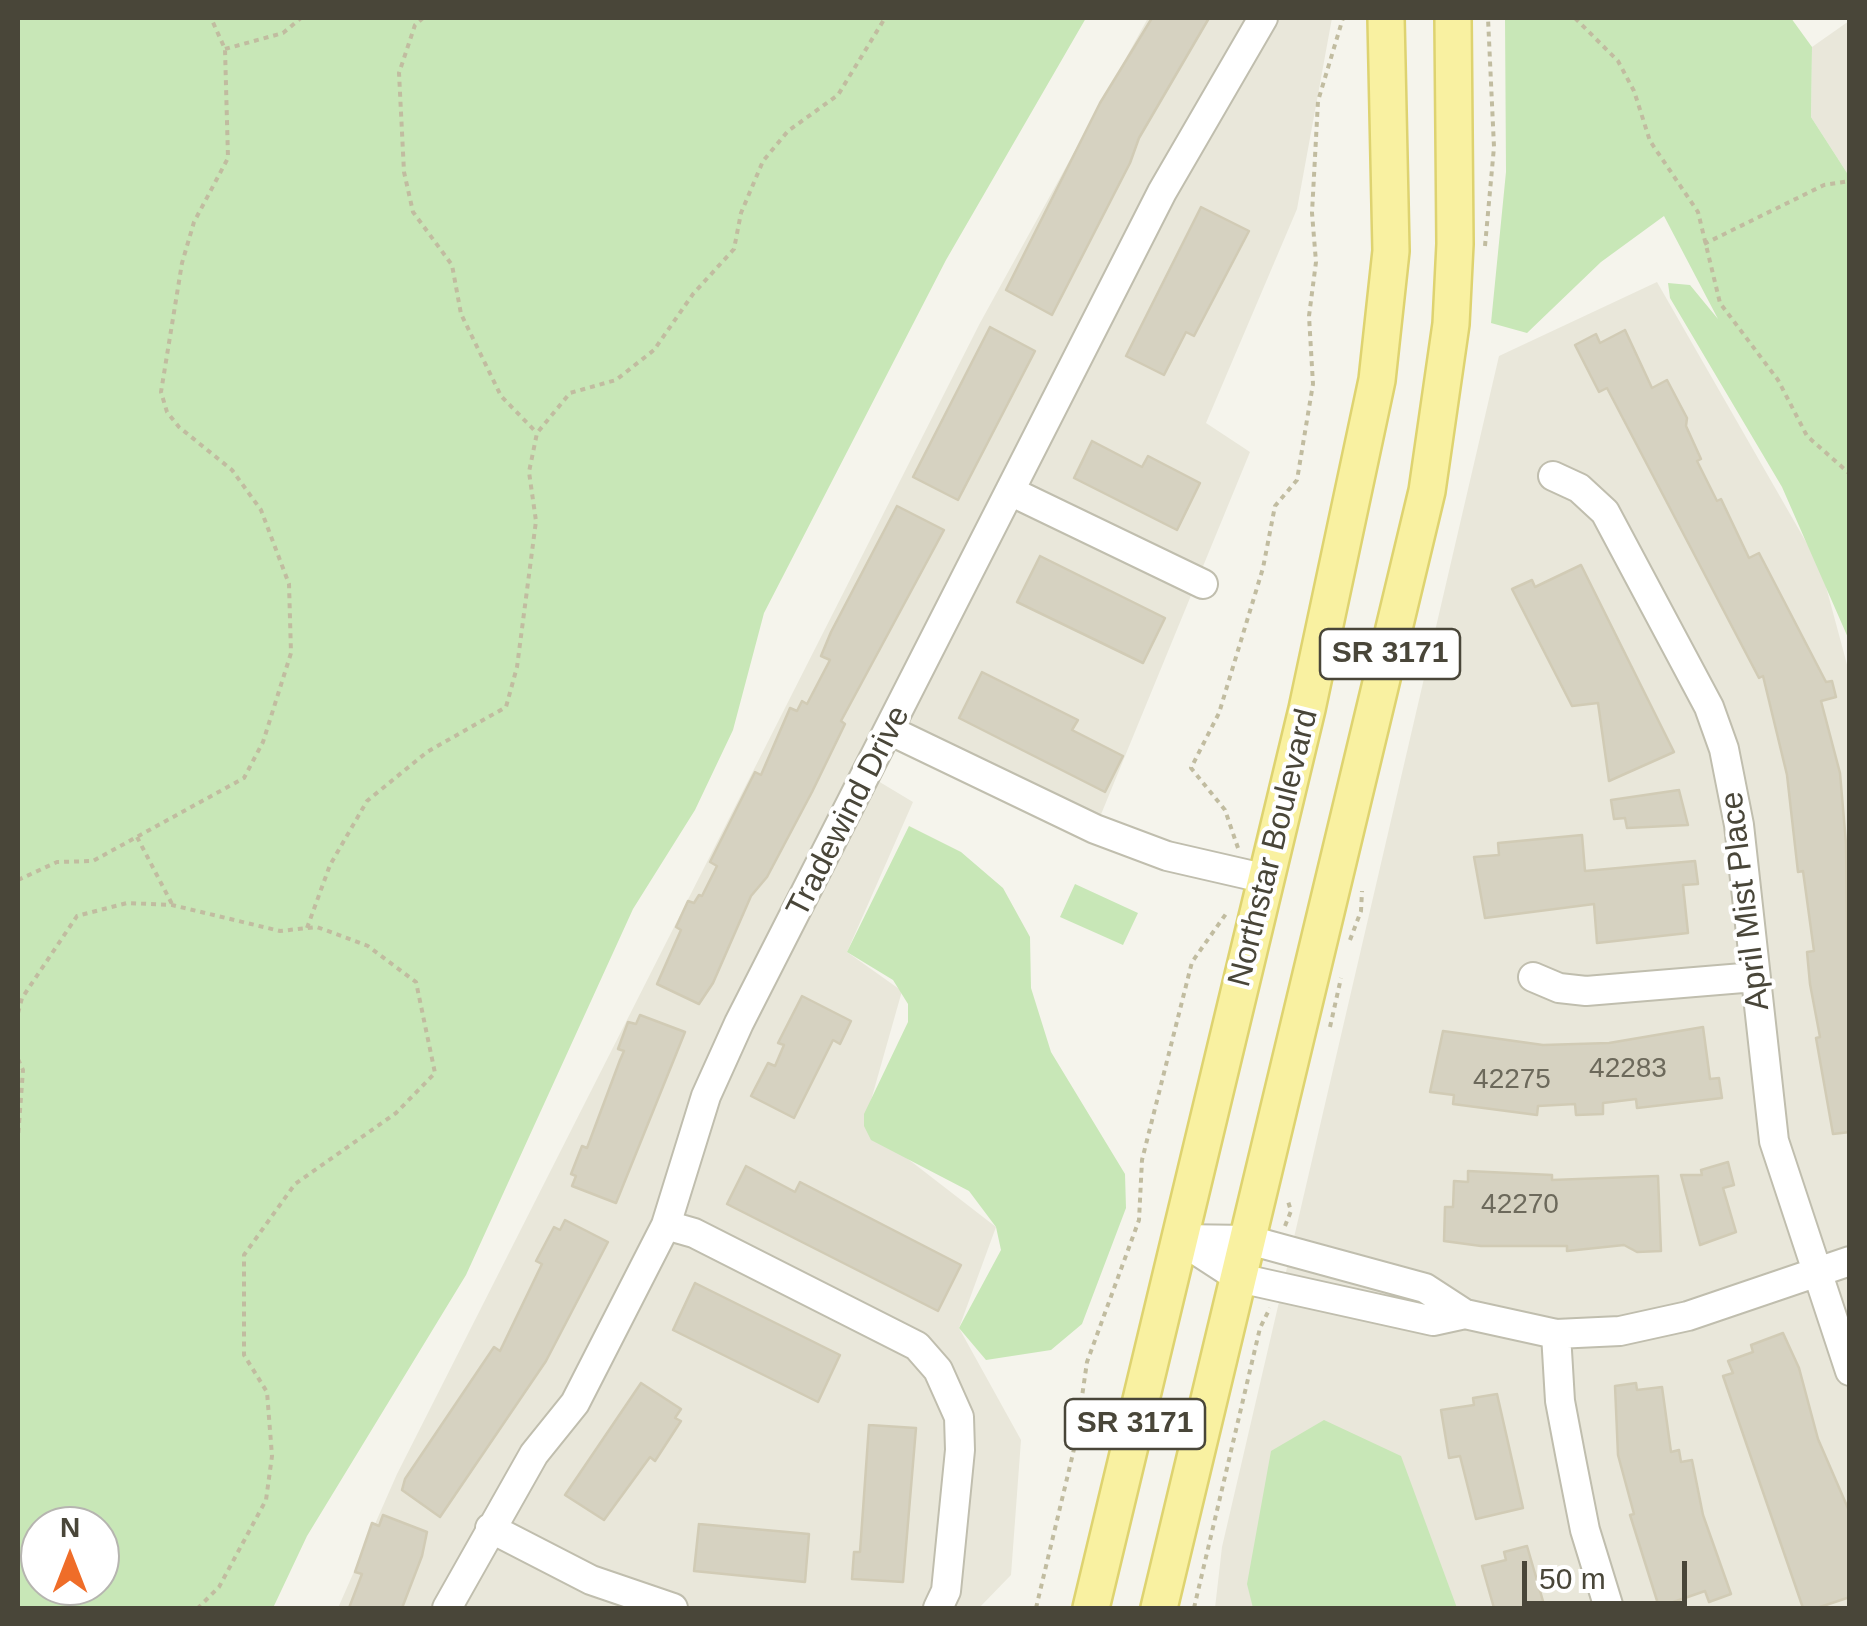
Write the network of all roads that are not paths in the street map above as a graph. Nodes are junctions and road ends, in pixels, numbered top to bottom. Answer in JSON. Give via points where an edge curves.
{"nodes":[{"id":1,"x":1263,"y":18,"type":"edge"},
{"id":2,"x":1386,"y":18,"type":"edge"},
{"id":3,"x":1453,"y":18,"type":"edge"},
{"id":4,"x":1553,"y":476,"type":"dead end"},
{"id":5,"x":1012,"y":492,"type":"junction"},
{"id":6,"x":1203,"y":584,"type":"dead end"},
{"id":7,"x":891,"y":731,"type":"junction"},
{"id":8,"x":1251,"y":876,"type":"junction"},
{"id":9,"x":1533,"y":977,"type":"dead end"},
{"id":10,"x":1755,"y":977,"type":"junction"},
{"id":11,"x":666,"y":1225,"type":"junction"},
{"id":12,"x":1179,"y":1239,"type":"junction"},
{"id":13,"x":1248,"y":1240,"type":"junction"},
{"id":14,"x":1850,"y":1260,"type":"edge"},
{"id":15,"x":1815,"y":1270,"type":"junction"},
{"id":16,"x":1240,"y":1278,"type":"junction"},
{"id":17,"x":1464,"y":1314,"type":"junction"},
{"id":18,"x":1556,"y":1334,"type":"junction"},
{"id":19,"x":1850,"y":1371,"type":"edge"},
{"id":20,"x":490,"y":1528,"type":"junction"},
{"id":21,"x":447,"y":1608,"type":"edge"},
{"id":22,"x":672,"y":1608,"type":"edge"},
{"id":23,"x":938,"y":1608,"type":"edge"},
{"id":24,"x":1092,"y":1608,"type":"edge"},
{"id":25,"x":1159,"y":1608,"type":"edge"},
{"id":26,"x":1609,"y":1608,"type":"edge"}],
"edges":[{"from":1,"to":5,"type":"street","name":"Tradewind Drive","via":[[1162,192]]},
{"from":2,"to":8,"type":"main road","name":"Northstar Boulevard","number":"SR 3171","via":[[1390,251],[1377,380]]},
{"from":3,"to":13,"type":"main road","name":"Northstar Boulevard","number":"SR 3171","via":[[1456,211],[1441,407],[1382,684]]},
{"from":4,"to":10,"type":"street","name":"April Mist Place","via":[[1606,512],[1709,707],[1731,775]]},
{"from":5,"to":6,"type":"street"},
{"from":5,"to":7,"type":"street","name":"Tradewind Drive"},
{"from":7,"to":8,"type":"street","via":[[1094,829]]},
{"from":7,"to":11,"type":"street","name":"Tradewind Drive","via":[[738,1023],[706,1096]]},
{"from":8,"to":12,"type":"main road","name":"Northstar Boulevard","number":"SR 3171"},
{"from":9,"to":10,"type":"street","via":[[1586,991]]},
{"from":10,"to":15,"type":"street","name":"April Mist Place","via":[[1774,1141]]},
{"from":11,"to":20,"type":"street","name":"Tradewind Drive","via":[[575,1403],[534,1454]]},
{"from":11,"to":23,"type":"street","via":[[918,1346],[938,1370],[959,1417],[960,1450],[946,1591]]},
{"from":12,"to":13,"type":"street"},
{"from":12,"to":16,"type":"street"},
{"from":12,"to":24,"type":"main road","name":"Northstar Boulevard","number":"SR 3171"},
{"from":13,"to":16,"type":"main road","name":"Northstar Boulevard","number":"SR 3171"},
{"from":13,"to":17,"type":"street","via":[[1425,1288]]},
{"from":14,"to":15,"type":"street"},
{"from":15,"to":18,"type":"street","via":[[1688,1316]]},
{"from":15,"to":19,"type":"street","name":"April Mist Place"},
{"from":16,"to":17,"type":"street","via":[[1433,1321]]},
{"from":16,"to":25,"type":"main road","name":"Northstar Boulevard","number":"SR 3171"},
{"from":17,"to":18,"type":"street"},
{"from":18,"to":26,"type":"street","via":[[1571,1459]]},
{"from":20,"to":21,"type":"street","name":"Tradewind Drive"},
{"from":20,"to":22,"type":"street","via":[[591,1580]]}]}
